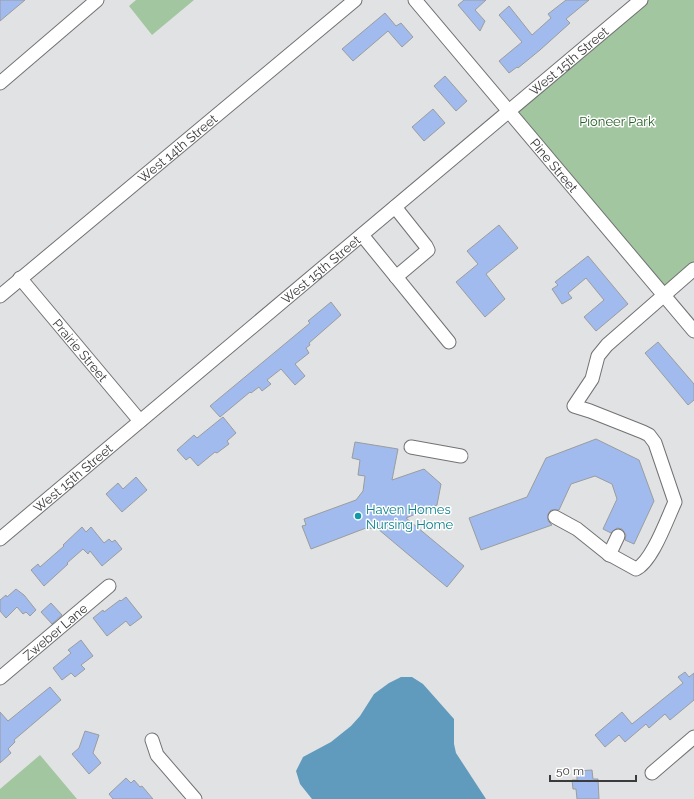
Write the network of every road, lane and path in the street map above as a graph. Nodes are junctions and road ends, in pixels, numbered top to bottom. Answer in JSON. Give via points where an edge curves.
{"nodes":[{"id":1,"x":97,"y":0,"type":"edge"},
{"id":2,"x":355,"y":0,"type":"edge"},
{"id":3,"x":415,"y":0,"type":"edge"},
{"id":4,"x":641,"y":0,"type":"edge"},
{"id":5,"x":0,"y":84,"type":"edge"},
{"id":6,"x":509,"y":111,"type":"junction"},
{"id":7,"x":395,"y":207,"type":"junction"},
{"id":8,"x":362,"y":235,"type":"junction"},
{"id":9,"x":694,"y":269,"type":"edge"},
{"id":10,"x":396,"y":277,"type":"junction"},
{"id":11,"x":20,"y":278,"type":"junction"},
{"id":12,"x":0,"y":296,"type":"edge"},
{"id":13,"x":664,"y":296,"type":"junction"},
{"id":14,"x":694,"y":331,"type":"edge"},
{"id":15,"x":449,"y":342,"type":"dead end"},
{"id":16,"x":140,"y":421,"type":"junction"},
{"id":17,"x":411,"y":446,"type":"dead end"},
{"id":18,"x":461,"y":456,"type":"dead end"},
{"id":19,"x":555,"y":517,"type":"dead end"},
{"id":20,"x":618,"y":536,"type":"dead end"},
{"id":21,"x":0,"y":539,"type":"edge"},
{"id":22,"x":609,"y":555,"type":"junction"},
{"id":23,"x":109,"y":586,"type":"dead end"},
{"id":24,"x":0,"y":678,"type":"edge"},
{"id":25,"x":694,"y":737,"type":"edge"},
{"id":26,"x":152,"y":740,"type":"dead end"},
{"id":27,"x":652,"y":772,"type":"dead end"},
{"id":28,"x":194,"y":799,"type":"edge"}],
"edges":[{"from":1,"to":5,"type":"street"},
{"from":2,"to":11,"type":"street","name":"West 14th Street"},
{"from":3,"to":6,"type":"street","name":"Pine Street"},
{"from":4,"to":6,"type":"street","name":"West 15th Street"},
{"from":6,"to":7,"type":"street","name":"West 15th Street"},
{"from":6,"to":13,"type":"street","name":"Pine Street"},
{"from":7,"to":8,"type":"street","name":"West 15th Street"},
{"from":7,"to":10,"type":"street","via":[[428,250]]},
{"from":8,"to":10,"type":"street"},
{"from":8,"to":16,"type":"street","name":"West 15th Street"},
{"from":9,"to":13,"type":"street"},
{"from":10,"to":15,"type":"street"},
{"from":11,"to":12,"type":"street","name":"West 14th Street"},
{"from":11,"to":16,"type":"street","name":"Prairie Street"},
{"from":13,"to":14,"type":"street","name":"Pine Street"},
{"from":13,"to":22,"type":"street","via":[[607,345],[598,356],[592,379],[574,406],[649,435],[655,443],[676,502],[649,557],[641,567],[636,569]]},
{"from":16,"to":21,"type":"street","name":"West 15th Street"},
{"from":17,"to":18,"type":"street"},
{"from":19,"to":22,"type":"street","via":[[577,529]]},
{"from":20,"to":22,"type":"street"},
{"from":23,"to":24,"type":"street","name":"Zweber Lane"},
{"from":25,"to":27,"type":"street"},
{"from":26,"to":28,"type":"street","via":[[157,755]]}]}
